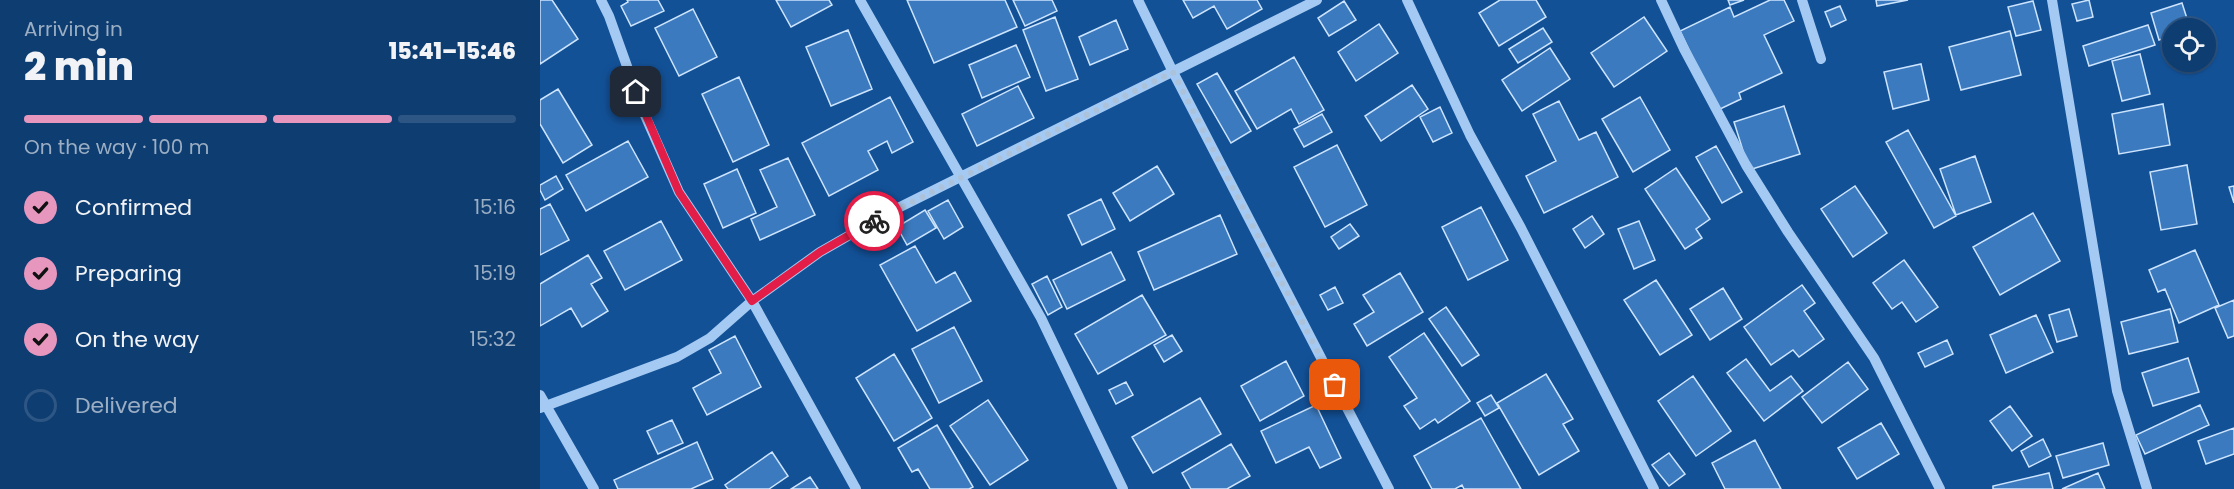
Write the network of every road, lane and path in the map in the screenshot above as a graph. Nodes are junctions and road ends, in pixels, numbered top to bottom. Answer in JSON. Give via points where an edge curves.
{"nodes":[{"id":1,"x":601,"y":0,"type":"edge"},
{"id":2,"x":860,"y":0,"type":"edge"},
{"id":3,"x":1138,"y":0,"type":"edge"},
{"id":4,"x":1317,"y":0,"type":"edge"},
{"id":5,"x":1407,"y":0,"type":"edge"},
{"id":6,"x":1661,"y":0,"type":"edge"},
{"id":7,"x":1802,"y":0,"type":"edge"},
{"id":8,"x":2052,"y":0,"type":"edge"},
{"id":9,"x":1821,"y":59,"type":"dead end"},
{"id":10,"x":1173,"y":72,"type":"junction"},
{"id":11,"x":960,"y":179,"type":"junction"},
{"id":12,"x":752,"y":301,"type":"junction"},
{"id":13,"x":540,"y":394,"type":"edge"},
{"id":14,"x":543,"y":407,"type":"edge"},
{"id":15,"x":594,"y":489,"type":"edge"},
{"id":16,"x":856,"y":489,"type":"edge"},
{"id":17,"x":1123,"y":489,"type":"edge"},
{"id":18,"x":1389,"y":489,"type":"edge"},
{"id":19,"x":1654,"y":489,"type":"edge"},
{"id":20,"x":1940,"y":489,"type":"edge"},
{"id":21,"x":2147,"y":489,"type":"edge"}],
"edges":[{"from":1,"to":12,"type":"street","via":[[679,192]]},
{"from":2,"to":11,"type":"street"},
{"from":3,"to":10,"type":"street"},
{"from":4,"to":10,"type":"street"},
{"from":5,"to":19,"type":"street","via":[[1470,135]]},
{"from":6,"to":20,"type":"street","via":[[1746,165],[1874,358]]},
{"from":7,"to":9,"type":"street"},
{"from":8,"to":21,"type":"street","via":[[2117,391]]},
{"from":10,"to":11,"type":"street"},
{"from":10,"to":18,"type":"street"},
{"from":11,"to":12,"type":"street","via":[[890,212],[820,252]]},
{"from":11,"to":17,"type":"street","via":[[1041,318]]},
{"from":12,"to":14,"type":"street","via":[[710,338],[677,357]]},
{"from":12,"to":16,"type":"street"},
{"from":13,"to":14,"type":"street"},
{"from":14,"to":15,"type":"street"}]}
